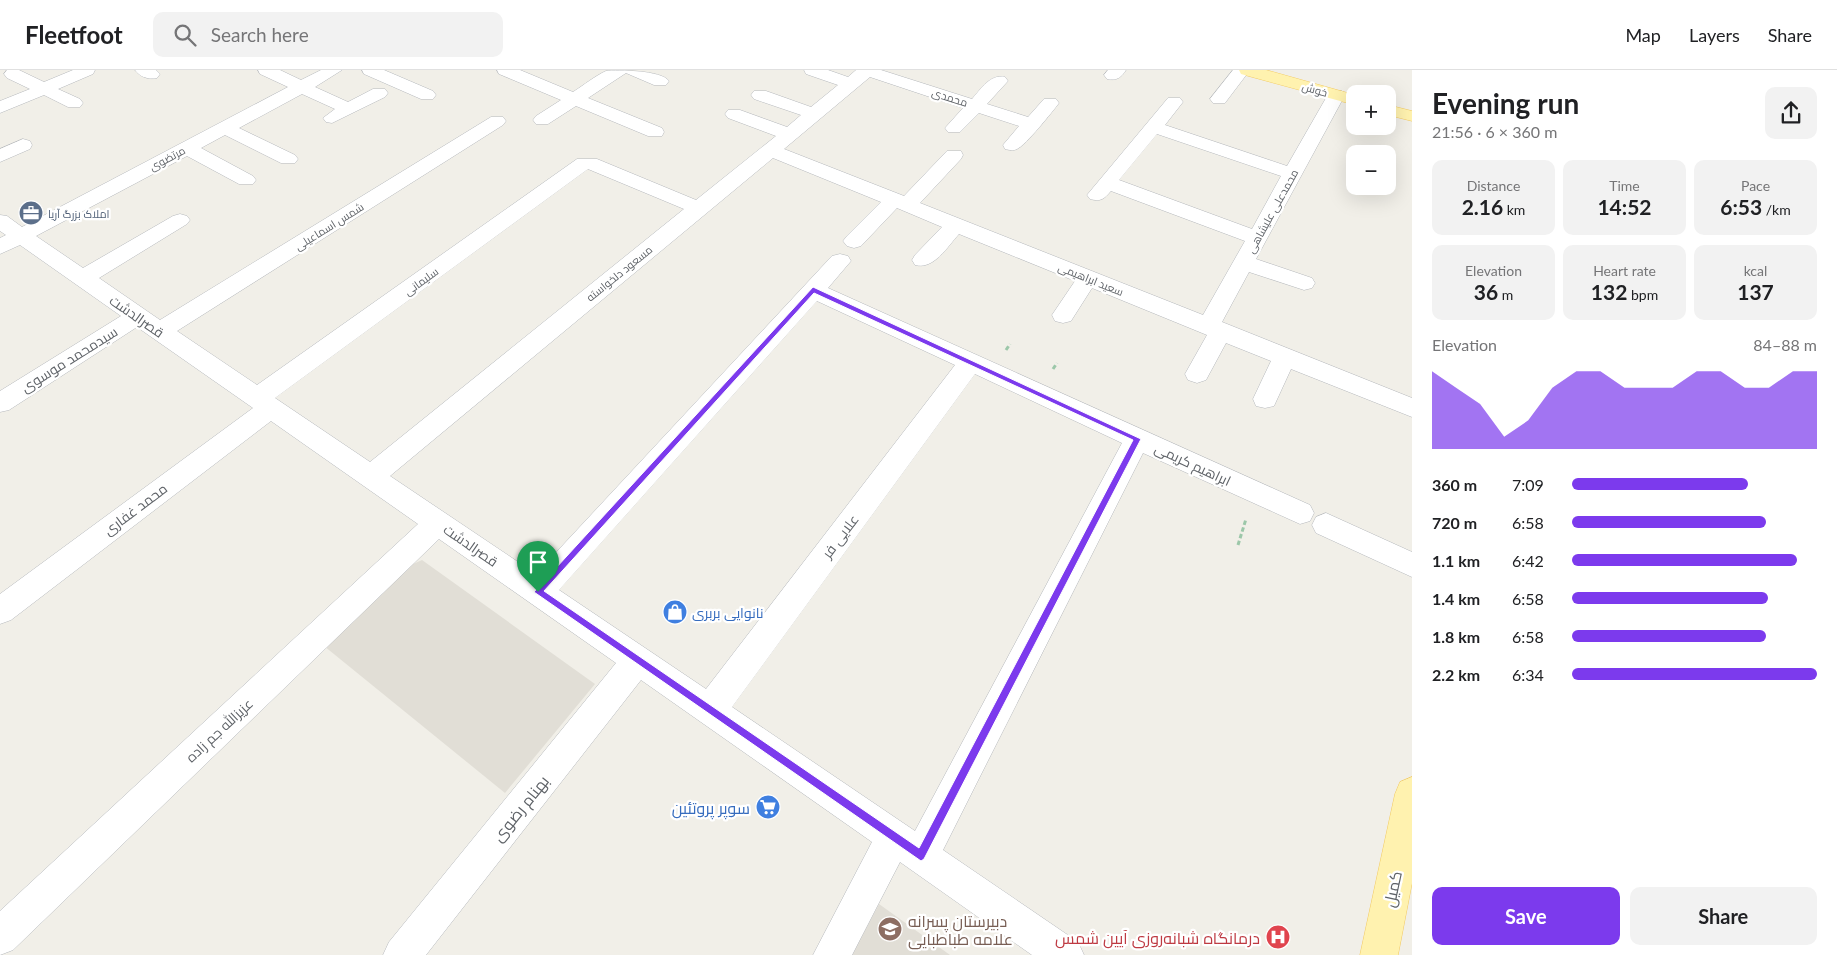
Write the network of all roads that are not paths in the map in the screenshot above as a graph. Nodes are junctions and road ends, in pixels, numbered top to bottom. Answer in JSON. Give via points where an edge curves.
{"nodes":[{"id":1,"x":266,"y":70,"type":"edge"},
{"id":2,"x":334,"y":70,"type":"edge"},
{"id":3,"x":370,"y":70,"type":"edge"},
{"id":4,"x":505,"y":70,"type":"edge"},
{"id":5,"x":618,"y":70,"type":"edge"},
{"id":6,"x":632,"y":70,"type":"edge"},
{"id":7,"x":812,"y":70,"type":"edge"},
{"id":8,"x":1242,"y":70,"type":"edge"},
{"id":9,"x":1256,"y":71,"type":"edge"},
{"id":10,"x":72,"y":72,"type":"edge"},
{"id":11,"x":13,"y":74,"type":"dead end"},
{"id":12,"x":863,"y":74,"type":"edge"},
{"id":13,"x":660,"y":81,"type":"dead end"},
{"id":14,"x":998,"y":81,"type":"dead end"},
{"id":15,"x":302,"y":87,"type":"junction"},
{"id":16,"x":44,"y":89,"type":"junction"},
{"id":17,"x":379,"y":93,"type":"dead end"},
{"id":18,"x":427,"y":95,"type":"dead end"},
{"id":19,"x":760,"y":95,"type":"dead end"},
{"id":20,"x":574,"y":98,"type":"junction"},
{"id":21,"x":1345,"y":98,"type":"edge"},
{"id":22,"x":1219,"y":99,"type":"dead end"},
{"id":23,"x":1174,"y":102,"type":"dead end"},
{"id":24,"x":74,"y":104,"type":"dead end"},
{"id":25,"x":1050,"y":104,"type":"dead end"},
{"id":26,"x":975,"y":105,"type":"junction"},
{"id":27,"x":0,"y":108,"type":"edge"},
{"id":28,"x":348,"y":109,"type":"junction"},
{"id":29,"x":1396,"y":112,"type":"edge"},
{"id":30,"x":734,"y":114,"type":"dead end"},
{"id":31,"x":814,"y":114,"type":"junction"},
{"id":32,"x":1412,"y":116,"type":"edge"},
{"id":33,"x":329,"y":119,"type":"dead end"},
{"id":34,"x":542,"y":120,"type":"dead end"},
{"id":35,"x":497,"y":121,"type":"dead end"},
{"id":36,"x":1032,"y":124,"type":"junction"},
{"id":37,"x":1154,"y":127,"type":"junction"},
{"id":38,"x":225,"y":128,"type":"junction"},
{"id":39,"x":954,"y":128,"type":"dead end"},
{"id":40,"x":655,"y":132,"type":"dead end"},
{"id":41,"x":789,"y":134,"type":"junction"},
{"id":42,"x":23,"y":145,"type":"dead end"},
{"id":43,"x":1012,"y":146,"type":"dead end"},
{"id":44,"x":186,"y":148,"type":"junction"},
{"id":45,"x":770,"y":150,"type":"junction"},
{"id":46,"x":0,"y":156,"type":"edge"},
{"id":47,"x":954,"y":156,"type":"dead end"},
{"id":48,"x":288,"y":159,"type":"dead end"},
{"id":49,"x":1292,"y":174,"type":"junction"},
{"id":50,"x":246,"y":180,"type":"dead end"},
{"id":51,"x":900,"y":202,"type":"junction"},
{"id":52,"x":699,"y":208,"type":"junction"},
{"id":53,"x":180,"y":220,"type":"dead end"},
{"id":54,"x":956,"y":224,"type":"junction"},
{"id":55,"x":7,"y":234,"type":"edge"},
{"id":56,"x":1257,"y":238,"type":"junction"},
{"id":57,"x":923,"y":260,"type":"dead end"},
{"id":58,"x":1244,"y":262,"type":"junction"},
{"id":59,"x":83,"y":278,"type":"junction"},
{"id":60,"x":1088,"y":278,"type":"junction"},
{"id":61,"x":1304,"y":283,"type":"dead end"},
{"id":62,"x":813,"y":290,"type":"junction"},
{"id":63,"x":1062,"y":315,"type":"dead end"},
{"id":64,"x":149,"y":324,"type":"junction"},
{"id":65,"x":1215,"y":328,"type":"junction"},
{"id":66,"x":1285,"y":357,"type":"junction"},
{"id":67,"x":971,"y":362,"type":"junction"},
{"id":68,"x":1197,"y":374,"type":"dead end"},
{"id":69,"x":1265,"y":399,"type":"dead end"},
{"id":70,"x":0,"y":403,"type":"edge"},
{"id":71,"x":264,"y":403,"type":"junction"},
{"id":72,"x":1412,"y":408,"type":"edge"},
{"id":73,"x":1137,"y":439,"type":"junction"},
{"id":74,"x":370,"y":477,"type":"junction"},
{"id":75,"x":1300,"y":513,"type":"dead end"},
{"id":76,"x":438,"y":522,"type":"junction"},
{"id":77,"x":1326,"y":526,"type":"dead end"},
{"id":78,"x":1412,"y":565,"type":"edge"},
{"id":79,"x":538,"y":592,"type":"junction"},
{"id":80,"x":0,"y":611,"type":"edge"},
{"id":81,"x":638,"y":660,"type":"junction"},
{"id":82,"x":710,"y":710,"type":"junction"},
{"id":83,"x":1412,"y":794,"type":"edge"},
{"id":84,"x":907,"y":846,"type":"junction"},
{"id":85,"x":0,"y":937,"type":"edge"},
{"id":86,"x":402,"y":955,"type":"edge"},
{"id":87,"x":832,"y":955,"type":"edge"},
{"id":88,"x":1065,"y":955,"type":"edge"},
{"id":89,"x":1379,"y":955,"type":"edge"}],
"edges":[{"from":1,"to":15,"type":"street"},
{"from":2,"to":15,"type":"street","name":"مرتضوی"},
{"from":3,"to":18,"type":"street"},
{"from":4,"to":20,"type":"street"},
{"from":5,"to":20,"type":"street"},
{"from":6,"to":13,"type":"street"},
{"from":7,"to":12,"type":"street","name":"محمدی"},
{"from":8,"to":22,"type":"street"},
{"from":9,"to":21,"type":"main road","name":"خوش"},
{"from":10,"to":16,"type":"street"},
{"from":11,"to":16,"type":"street"},
{"from":12,"to":26,"type":"street","name":"محمدی"},
{"from":12,"to":31,"type":"street","name":"مسعود دلخواسته"},
{"from":14,"to":26,"type":"street"},
{"from":15,"to":28,"type":"street"},
{"from":15,"to":38,"type":"street","name":"مرتضوی"},
{"from":16,"to":24,"type":"street"},
{"from":16,"to":27,"type":"street"},
{"from":17,"to":28,"type":"street"},
{"from":19,"to":31,"type":"street"},
{"from":20,"to":34,"type":"street"},
{"from":20,"to":40,"type":"street"},
{"from":21,"to":49,"type":"street","name":"محمدعلی علیشاهی"},
{"from":23,"to":37,"type":"street"},
{"from":25,"to":36,"type":"street"},
{"from":26,"to":36,"type":"street","name":"محمدی"},
{"from":26,"to":39,"type":"street"},
{"from":28,"to":33,"type":"street"},
{"from":29,"to":32,"type":"main road"},
{"from":30,"to":41,"type":"street"},
{"from":31,"to":41,"type":"street","name":"مسعود دلخواسته"},
{"from":35,"to":64,"type":"street","name":"شمس اسماعیلی"},
{"from":36,"to":43,"type":"street"},
{"from":37,"to":49,"type":"street"},
{"from":37,"to":56,"type":"street","via":[[1103,189]]},
{"from":38,"to":44,"type":"street","name":"مرتضوی"},
{"from":38,"to":48,"type":"street"},
{"from":41,"to":45,"type":"street","name":"مسعود دلخواسته"},
{"from":42,"to":46,"type":"street"},
{"from":44,"to":50,"type":"street"},
{"from":44,"to":55,"type":"street","name":"مرتضوی"},
{"from":45,"to":51,"type":"street","name":"سعید ابراهیمی"},
{"from":45,"to":52,"type":"street","name":"مسعود دلخواسته"},
{"from":47,"to":51,"type":"street"},
{"from":49,"to":56,"type":"street","name":"محمدعلی علیشاهی"},
{"from":51,"to":54,"type":"street","name":"سعید ابراهیمی"},
{"from":51,"to":62,"type":"street","via":[[847,251]]},
{"from":52,"to":71,"type":"street","name":"سلیمانی","via":[[587,163]]},
{"from":52,"to":74,"type":"street","name":"مسعود دلخواسته"},
{"from":53,"to":59,"type":"street"},
{"from":54,"to":57,"type":"street"},
{"from":54,"to":60,"type":"street","name":"سعید ابراهیمی"},
{"from":55,"to":59,"type":"street","name":"قصرالدشت"},
{"from":56,"to":58,"type":"street","name":"محمدعلی علیشاهی"},
{"from":58,"to":61,"type":"street"},
{"from":58,"to":65,"type":"street","name":"محمدعلی علیشاهی"},
{"from":59,"to":64,"type":"street","name":"قصرالدشت"},
{"from":60,"to":63,"type":"street"},
{"from":60,"to":65,"type":"street","name":"سعید ابراهیمی"},
{"from":62,"to":67,"type":"street","name":"ابراهیم کریمی"},
{"from":62,"to":79,"type":"street"},
{"from":64,"to":70,"type":"street","name":"سیدمحمد موسوی"},
{"from":64,"to":71,"type":"street","name":"قصرالدشت"},
{"from":65,"to":66,"type":"street","name":"سعید ابراهیمی"},
{"from":65,"to":68,"type":"street","name":"محمدعلی علیشاهی"},
{"from":66,"to":69,"type":"street"},
{"from":66,"to":72,"type":"street","name":"سعید ابراهیمی"},
{"from":67,"to":73,"type":"street","name":"ابراهیم کریمی"},
{"from":67,"to":82,"type":"street","name":"علایی فر"},
{"from":71,"to":74,"type":"street","name":"قصرالدشت"},
{"from":71,"to":80,"type":"street","name":"محمد غفاری"},
{"from":73,"to":75,"type":"street","name":"ابراهیم کریمی"},
{"from":73,"to":84,"type":"street"},
{"from":74,"to":76,"type":"street","name":"قصرالدشت"},
{"from":76,"to":79,"type":"street","name":"قصرالدشت"},
{"from":76,"to":85,"type":"street","name":"عزیزالله جم زاده"},
{"from":77,"to":78,"type":"street"},
{"from":79,"to":81,"type":"street","name":"قصرالدشت"},
{"from":81,"to":82,"type":"street","name":"قصرالدشت"},
{"from":81,"to":86,"type":"street","name":"بهنام رضوی"},
{"from":82,"to":84,"type":"street","name":"قصرالدشت"},
{"from":83,"to":89,"type":"main road","name":"کمیل"},
{"from":84,"to":87,"type":"street"},
{"from":84,"to":88,"type":"street","name":"قصرالدشت"}]}
